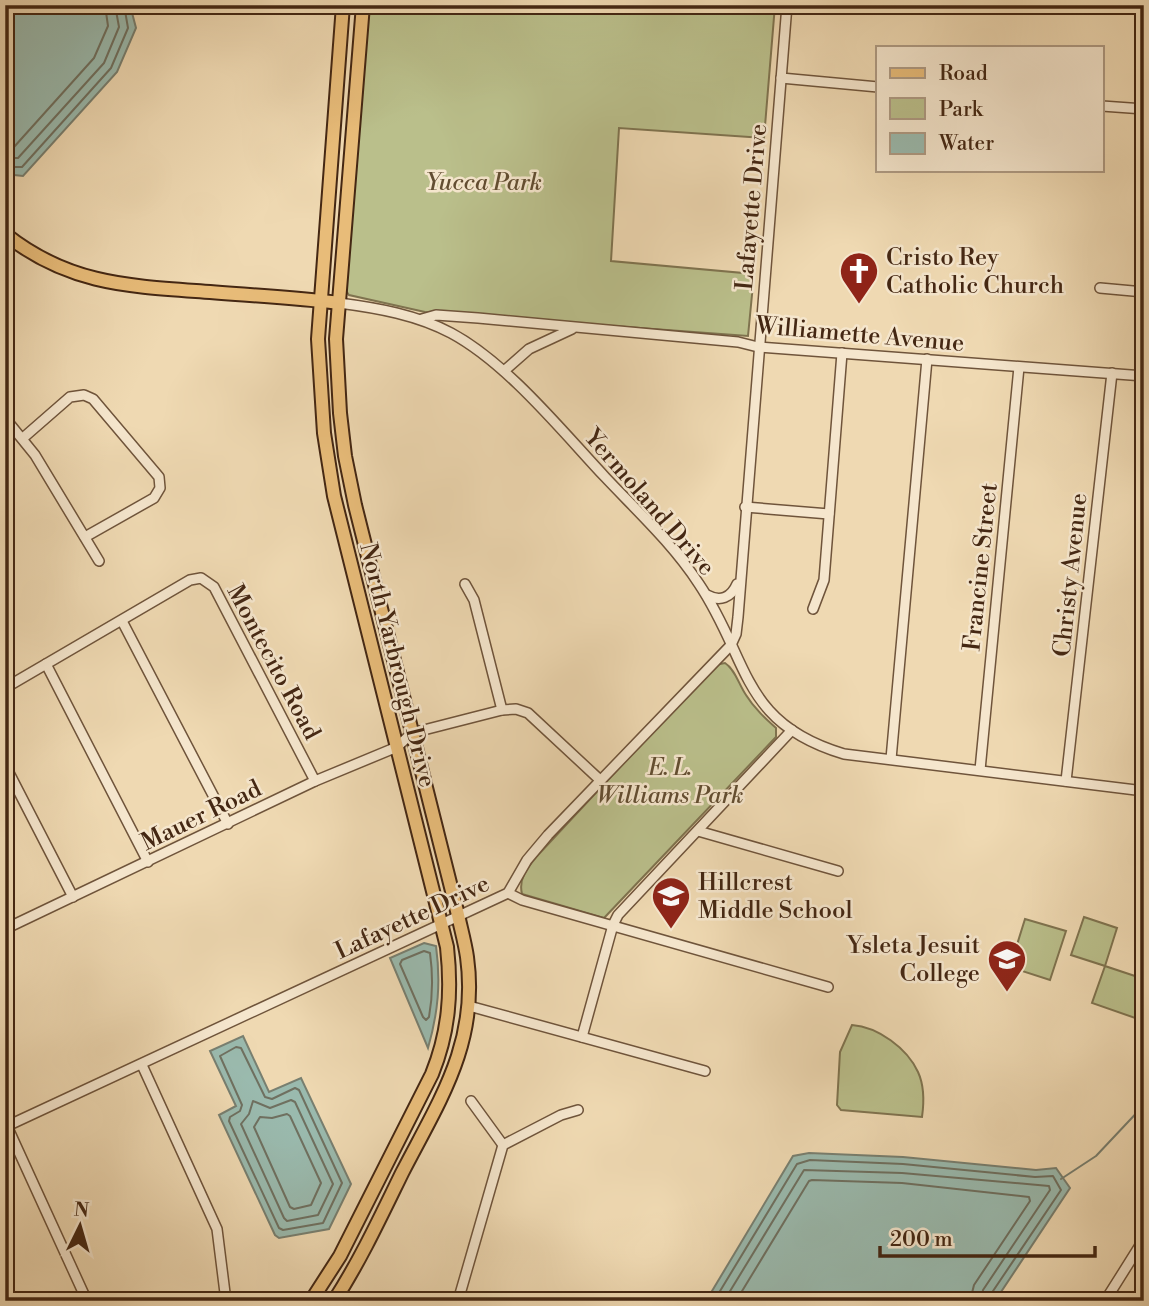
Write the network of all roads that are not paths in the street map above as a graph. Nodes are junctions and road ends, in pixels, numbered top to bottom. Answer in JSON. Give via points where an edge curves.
{"nodes":[{"id":1,"x":343,"y":5,"type":"edge"},
{"id":2,"x":363,"y":5,"type":"edge"},
{"id":3,"x":787,"y":5,"type":"edge"},
{"id":4,"x":340,"y":36,"type":"junction"},
{"id":5,"x":360,"y":38,"type":"junction"},
{"id":6,"x":781,"y":78,"type":"junction"},
{"id":7,"x":876,"y":87,"type":"edge"},
{"id":8,"x":1104,"y":106,"type":"edge"},
{"id":9,"x":1144,"y":109,"type":"edge"},
{"id":10,"x":5,"y":234,"type":"edge"},
{"id":11,"x":1100,"y":288,"type":"dead end"},
{"id":12,"x":1144,"y":292,"type":"edge"},
{"id":13,"x":320,"y":301,"type":"junction"},
{"id":14,"x":340,"y":303,"type":"junction"},
{"id":15,"x":422,"y":319,"type":"junction"},
{"id":16,"x":574,"y":328,"type":"junction"},
{"id":17,"x":758,"y":346,"type":"junction"},
{"id":18,"x":842,"y":353,"type":"junction"},
{"id":19,"x":927,"y":359,"type":"junction"},
{"id":20,"x":1019,"y":367,"type":"junction"},
{"id":21,"x":505,"y":371,"type":"junction"},
{"id":22,"x":1112,"y":373,"type":"junction"},
{"id":23,"x":1144,"y":376,"type":"edge"},
{"id":24,"x":5,"y":418,"type":"edge"},
{"id":25,"x":341,"y":426,"type":"junction"},
{"id":26,"x":323,"y":428,"type":"junction"},
{"id":27,"x":23,"y":438,"type":"junction"},
{"id":28,"x":745,"y":507,"type":"junction"},
{"id":29,"x":830,"y":514,"type":"junction"},
{"id":30,"x":85,"y":537,"type":"junction"},
{"id":31,"x":99,"y":561,"type":"dead end"},
{"id":32,"x":740,"y":580,"type":"junction"},
{"id":33,"x":465,"y":584,"type":"dead end"},
{"id":34,"x":706,"y":594,"type":"junction"},
{"id":35,"x":813,"y":609,"type":"dead end"},
{"id":36,"x":122,"y":621,"type":"junction"},
{"id":37,"x":731,"y":645,"type":"junction"},
{"id":38,"x":46,"y":664,"type":"junction"},
{"id":39,"x":5,"y":688,"type":"edge"},
{"id":40,"x":502,"y":710,"type":"junction"},
{"id":41,"x":792,"y":730,"type":"junction"},
{"id":42,"x":412,"y":733,"type":"junction"},
{"id":43,"x":397,"y":747,"type":"junction"},
{"id":44,"x":891,"y":759,"type":"junction"},
{"id":45,"x":5,"y":765,"type":"edge"},
{"id":46,"x":980,"y":770,"type":"junction"},
{"id":47,"x":600,"y":780,"type":"junction"},
{"id":48,"x":1066,"y":780,"type":"junction"},
{"id":49,"x":315,"y":781,"type":"junction"},
{"id":50,"x":1144,"y":790,"type":"edge"},
{"id":51,"x":228,"y":824,"type":"junction"},
{"id":52,"x":698,"y":831,"type":"junction"},
{"id":53,"x":148,"y":862,"type":"junction"},
{"id":54,"x":838,"y":872,"type":"dead end"},
{"id":55,"x":508,"y":893,"type":"junction"},
{"id":56,"x":73,"y":897,"type":"junction"},
{"id":57,"x":458,"y":915,"type":"junction"},
{"id":58,"x":441,"y":924,"type":"junction"},
{"id":59,"x":612,"y":925,"type":"junction"},
{"id":60,"x":5,"y":929,"type":"edge"},
{"id":61,"x":828,"y":987,"type":"dead end"},
{"id":62,"x":469,"y":1006,"type":"junction"},
{"id":63,"x":582,"y":1037,"type":"junction"},
{"id":64,"x":142,"y":1065,"type":"junction"},
{"id":65,"x":705,"y":1071,"type":"dead end"},
{"id":66,"x":471,"y":1101,"type":"dead end"},
{"id":67,"x":578,"y":1110,"type":"dead end"},
{"id":68,"x":6,"y":1127,"type":"edge"},
{"id":69,"x":503,"y":1145,"type":"junction"},
{"id":70,"x":1144,"y":1239,"type":"edge"},
{"id":71,"x":87,"y":1301,"type":"edge"},
{"id":72,"x":226,"y":1301,"type":"edge"},
{"id":73,"x":311,"y":1301,"type":"edge"},
{"id":74,"x":334,"y":1301,"type":"edge"},
{"id":75,"x":458,"y":1301,"type":"edge"},
{"id":76,"x":1105,"y":1301,"type":"edge"}],
"edges":[{"from":1,"to":4,"type":"main road","name":"North Yarbrough Drive"},
{"from":2,"to":5,"type":"main road","name":"North Yarbrough Drive"},
{"from":3,"to":6,"type":"street","name":"Lafayette Drive"},
{"from":4,"to":5,"type":"main road"},
{"from":4,"to":13,"type":"main road","name":"North Yarbrough Drive"},
{"from":5,"to":14,"type":"main road","name":"North Yarbrough Drive"},
{"from":6,"to":7,"type":"street"},
{"from":6,"to":17,"type":"street","name":"Lafayette Drive"},
{"from":8,"to":9,"type":"street"},
{"from":10,"to":13,"type":"main road","via":[[38,257],[115,284]]},
{"from":11,"to":12,"type":"street"},
{"from":13,"to":14,"type":"main road"},
{"from":13,"to":26,"type":"main road","name":"North Yarbrough Drive"},
{"from":14,"to":15,"type":"street","name":"Williamette Avenue"},
{"from":14,"to":25,"type":"main road","name":"North Yarbrough Drive","via":[[336,359]]},
{"from":15,"to":16,"type":"street","name":"Williamette Avenue","via":[[436,315]]},
{"from":15,"to":21,"type":"street","name":"Yermoland Drive","via":[[464,340]]},
{"from":16,"to":17,"type":"street","name":"Williamette Avenue"},
{"from":16,"to":21,"type":"street","name":"Williamette Avenue","via":[[540,342]]},
{"from":17,"to":18,"type":"street","name":"Williamette Avenue"},
{"from":17,"to":28,"type":"street","name":"Lafayette Drive"},
{"from":18,"to":19,"type":"street","name":"Williamette Avenue"},
{"from":18,"to":29,"type":"street"},
{"from":19,"to":20,"type":"street","name":"Williamette Avenue"},
{"from":19,"to":44,"type":"street"},
{"from":20,"to":22,"type":"street","name":"Williamette Avenue"},
{"from":20,"to":46,"type":"street","name":"Francine Street"},
{"from":21,"to":34,"type":"street","name":"Yermoland Drive","via":[[671,547]]},
{"from":22,"to":23,"type":"street","name":"Williamette Avenue"},
{"from":22,"to":48,"type":"street","name":"Christy Avenue"},
{"from":24,"to":27,"type":"street"},
{"from":25,"to":26,"type":"main road"},
{"from":25,"to":42,"type":"main road","name":"North Yarbrough Drive","via":[[355,505]]},
{"from":26,"to":43,"type":"main road","name":"North Yarbrough Drive","via":[[334,496]]},
{"from":27,"to":30,"type":"street"},
{"from":27,"to":30,"type":"street","via":[[70,397],[84,395],[93,399],[159,477],[160,488],[154,498]]},
{"from":28,"to":29,"type":"street"},
{"from":28,"to":32,"type":"street","name":"Lafayette Drive"},
{"from":29,"to":35,"type":"street","via":[[824,580]]},
{"from":30,"to":31,"type":"street"},
{"from":32,"to":34,"type":"street","via":[[728,597]]},
{"from":32,"to":37,"type":"street","name":"Lafayette Drive"},
{"from":33,"to":40,"type":"street","via":[[474,600]]},
{"from":34,"to":37,"type":"street","name":"Yermoland Drive"},
{"from":36,"to":38,"type":"street","name":"Montecito Road"},
{"from":36,"to":49,"type":"street","name":"Montecito Road","via":[[190,580],[210,583]]},
{"from":36,"to":51,"type":"street"},
{"from":37,"to":41,"type":"street","name":"Yermoland Drive","via":[[761,701]]},
{"from":37,"to":47,"type":"street","name":"Lafayette Drive"},
{"from":38,"to":39,"type":"street","name":"Montecito Road"},
{"from":38,"to":53,"type":"street"},
{"from":40,"to":42,"type":"street"},
{"from":40,"to":47,"type":"street","via":[[528,713]]},
{"from":41,"to":44,"type":"street","name":"Yermoland Drive","via":[[844,754]]},
{"from":41,"to":52,"type":"street"},
{"from":42,"to":43,"type":"street","name":"Mauer Road"},
{"from":42,"to":57,"type":"main road","name":"North Yarbrough Drive"},
{"from":43,"to":49,"type":"street","name":"Mauer Road"},
{"from":43,"to":58,"type":"main road","name":"North Yarbrough Drive"},
{"from":44,"to":46,"type":"street","name":"Yermoland Drive"},
{"from":45,"to":56,"type":"street"},
{"from":46,"to":48,"type":"street","name":"Yermoland Drive"},
{"from":47,"to":55,"type":"street","name":"Lafayette Drive","via":[[534,852]]},
{"from":48,"to":50,"type":"street","name":"Yermoland Drive"},
{"from":49,"to":51,"type":"street","name":"Mauer Road"},
{"from":51,"to":53,"type":"street","name":"Mauer Road"},
{"from":52,"to":54,"type":"street"},
{"from":52,"to":59,"type":"street"},
{"from":53,"to":56,"type":"street","name":"Mauer Road"},
{"from":55,"to":57,"type":"street","name":"Lafayette Drive"},
{"from":55,"to":59,"type":"street"},
{"from":56,"to":60,"type":"street","name":"Mauer Road"},
{"from":57,"to":58,"type":"street","name":"Lafayette Drive"},
{"from":57,"to":62,"type":"main road","name":"North Yarbrough Drive","via":[[467,956]]},
{"from":58,"to":64,"type":"street","name":"Lafayette Drive"},
{"from":58,"to":73,"type":"main road","name":"North Yarbrough Drive","via":[[450,973],[442,1050],[340,1256]]},
{"from":59,"to":61,"type":"street"},
{"from":59,"to":63,"type":"street"},
{"from":62,"to":63,"type":"street"},
{"from":62,"to":74,"type":"main road","name":"North Yarbrough Drive","via":[[451,1078]]},
{"from":63,"to":65,"type":"street"},
{"from":64,"to":68,"type":"street","name":"Lafayette Drive"},
{"from":64,"to":72,"type":"street","via":[[217,1229]]},
{"from":66,"to":69,"type":"street"},
{"from":67,"to":69,"type":"street"},
{"from":68,"to":71,"type":"street"},
{"from":69,"to":75,"type":"street"},
{"from":70,"to":76,"type":"street"}]}
